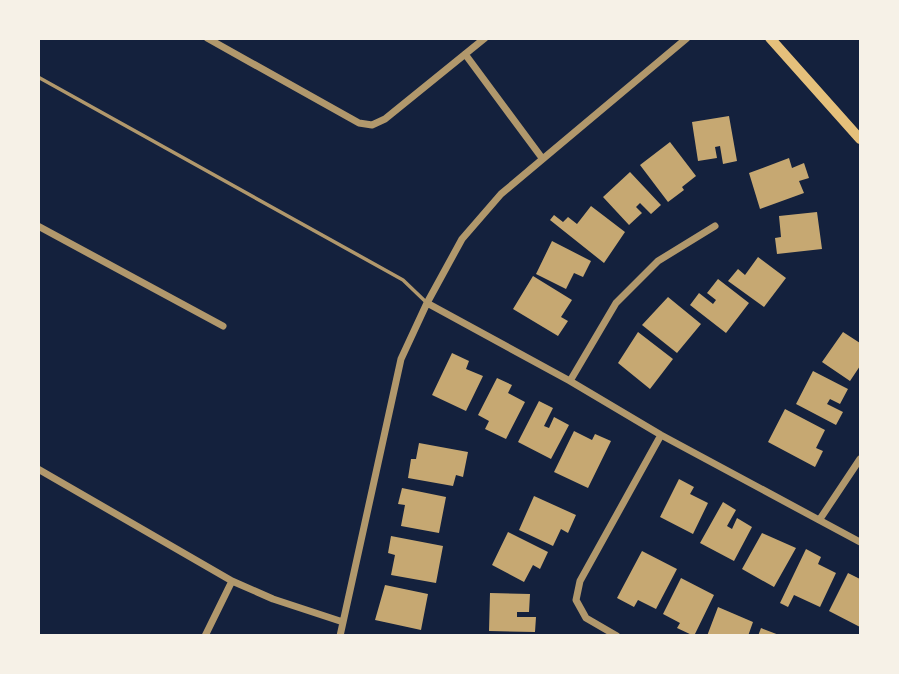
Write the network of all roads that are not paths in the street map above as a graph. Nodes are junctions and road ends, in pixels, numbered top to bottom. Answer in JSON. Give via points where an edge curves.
{"nodes":[{"id":1,"x":485,"y":38,"type":"edge"},
{"id":2,"x":687,"y":38,"type":"edge"},
{"id":3,"x":770,"y":38,"type":"edge"},
{"id":4,"x":208,"y":39,"type":"edge"},
{"id":5,"x":465,"y":54,"type":"junction"},
{"id":6,"x":38,"y":77,"type":"edge"},
{"id":7,"x":860,"y":139,"type":"edge"},
{"id":8,"x":542,"y":158,"type":"junction"},
{"id":9,"x":38,"y":226,"type":"edge"},
{"id":10,"x":715,"y":226,"type":"dead end"},
{"id":11,"x":427,"y":303,"type":"junction"},
{"id":12,"x":223,"y":326,"type":"dead end"},
{"id":13,"x":570,"y":381,"type":"junction"},
{"id":14,"x":661,"y":435,"type":"junction"},
{"id":15,"x":860,"y":459,"type":"edge"},
{"id":16,"x":38,"y":469,"type":"edge"},
{"id":17,"x":820,"y":519,"type":"junction"},
{"id":18,"x":860,"y":542,"type":"edge"},
{"id":19,"x":232,"y":581,"type":"junction"},
{"id":20,"x":343,"y":622,"type":"junction"},
{"id":21,"x":205,"y":635,"type":"edge"},
{"id":22,"x":340,"y":635,"type":"edge"},
{"id":23,"x":617,"y":635,"type":"edge"}],
"edges":[{"from":1,"to":5,"type":"street"},
{"from":2,"to":8,"type":"street"},
{"from":3,"to":7,"type":"main road"},
{"from":4,"to":5,"type":"street","via":[[359,123],[372,125]]},
{"from":5,"to":8,"type":"street"},
{"from":6,"to":11,"type":"lane","via":[[403,280]]},
{"from":8,"to":11,"type":"street","via":[[501,194],[462,239]]},
{"from":9,"to":12,"type":"street"},
{"from":10,"to":13,"type":"street","via":[[658,261],[616,303]]},
{"from":11,"to":13,"type":"street"},
{"from":11,"to":20,"type":"street","via":[[401,359]]},
{"from":13,"to":14,"type":"street"},
{"from":14,"to":17,"type":"street"},
{"from":14,"to":23,"type":"street","via":[[580,581],[576,600],[586,618]]},
{"from":15,"to":17,"type":"street"},
{"from":16,"to":19,"type":"street"},
{"from":17,"to":18,"type":"street"},
{"from":19,"to":20,"type":"street"},
{"from":19,"to":21,"type":"street"},
{"from":20,"to":22,"type":"street"}]}
